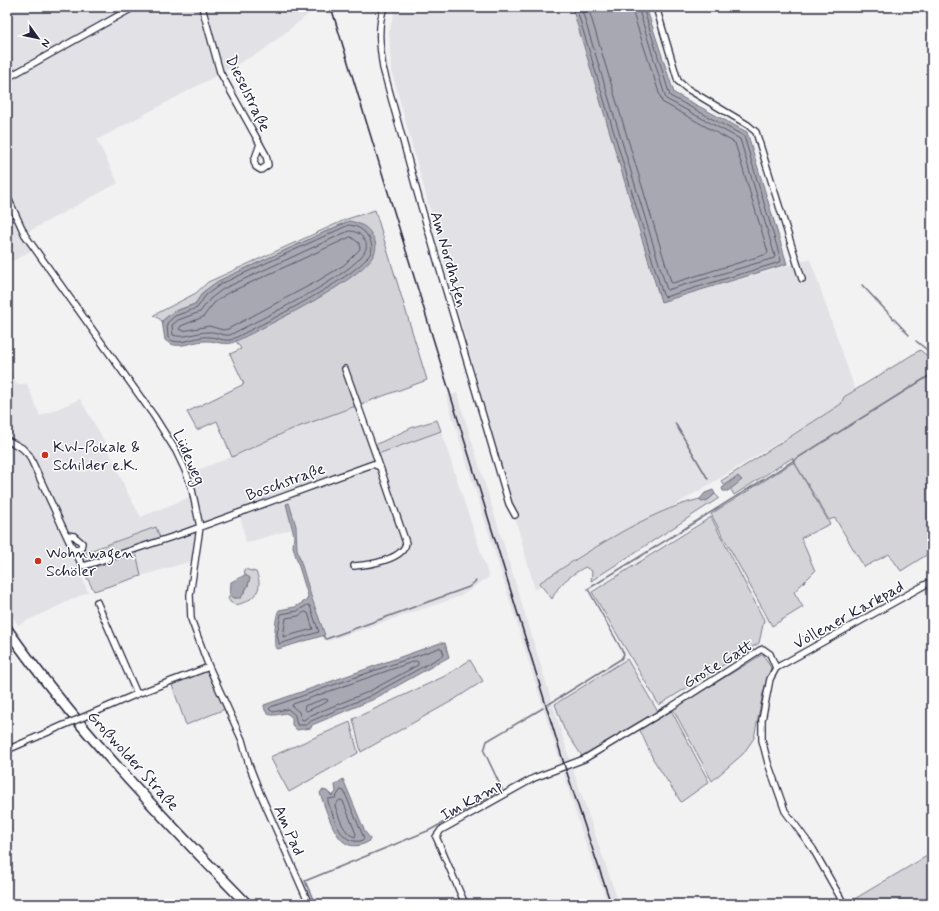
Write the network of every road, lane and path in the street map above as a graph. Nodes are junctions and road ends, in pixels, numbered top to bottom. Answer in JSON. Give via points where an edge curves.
{"nodes":[{"id":1,"x":134,"y":7,"type":"edge"},
{"id":2,"x":202,"y":7,"type":"edge"},
{"id":3,"x":384,"y":7,"type":"edge"},
{"id":4,"x":656,"y":7,"type":"edge"},
{"id":5,"x":7,"y":78,"type":"edge"},
{"id":6,"x":260,"y":144,"type":"dead end"},
{"id":7,"x":7,"y":196,"type":"edge"},
{"id":8,"x":802,"y":279,"type":"dead end"},
{"id":9,"x":345,"y":369,"type":"dead end"},
{"id":10,"x":7,"y":440,"type":"edge"},
{"id":11,"x":380,"y":467,"type":"junction"},
{"id":12,"x":515,"y":515,"type":"dead end"},
{"id":13,"x":200,"y":527,"type":"junction"},
{"id":14,"x":67,"y":535,"type":"junction"},
{"id":15,"x":74,"y":550,"type":"junction"},
{"id":16,"x":354,"y":566,"type":"dead end"},
{"id":17,"x":932,"y":581,"type":"edge"},
{"id":18,"x":97,"y":602,"type":"dead end"},
{"id":19,"x":7,"y":628,"type":"edge"},
{"id":20,"x":209,"y":667,"type":"junction"},
{"id":21,"x":776,"y":668,"type":"junction"},
{"id":22,"x":137,"y":694,"type":"junction"},
{"id":23,"x":7,"y":750,"type":"edge"},
{"id":24,"x":249,"y":765,"type":"joint"},
{"id":25,"x":565,"y":767,"type":"joint"},
{"id":26,"x":247,"y":904,"type":"edge"},
{"id":27,"x":309,"y":904,"type":"edge"},
{"id":28,"x":465,"y":904,"type":"edge"},
{"id":29,"x":844,"y":904,"type":"edge"}],
"edges":[{"from":1,"to":5,"type":"street"},
{"from":2,"to":6,"type":"street","name":"Dieselstraße","via":[[220,72]]},
{"from":3,"to":12,"type":"street","name":"Am Nordhafen","via":[[379,43],[383,68],[431,241],[509,504]]},
{"from":4,"to":8,"type":"street","via":[[678,81],[756,132]]},
{"from":7,"to":13,"type":"street","name":"Lüdeweg","via":[[25,235],[176,451],[190,485]]},
{"from":9,"to":11,"type":"street"},
{"from":10,"to":14,"type":"street","name":"Boschstraße","via":[[29,455]]},
{"from":11,"to":13,"type":"street","name":"Boschstraße","via":[[373,464],[348,472]]},
{"from":11,"to":16,"type":"street","via":[[406,543],[405,547],[398,555],[368,565]]},
{"from":13,"to":15,"type":"street","name":"Boschstraße","via":[[89,566],[81,563]]},
{"from":13,"to":20,"type":"street","name":"Lüdeweg","via":[[190,612]]},
{"from":14,"to":15,"type":"street","name":"Boschstraße"},
{"from":14,"to":15,"type":"street","via":[[74,536],[82,543],[81,548]]},
{"from":17,"to":21,"type":"street","name":"Völlener Karkpad"},
{"from":18,"to":22,"type":"street"},
{"from":19,"to":26,"type":"main road","name":"Großwolder Straße","via":[[75,717],[130,781]]},
{"from":20,"to":22,"type":"street"},
{"from":20,"to":24,"type":"street","name":"Lüdeweg","via":[[242,740]]},
{"from":21,"to":25,"type":"street","name":"Grote Gatt","via":[[767,651],[760,650],[622,737]]},
{"from":21,"to":29,"type":"street","via":[[770,679],[761,730],[773,781],[785,811],[812,849]]},
{"from":22,"to":23,"type":"street","bridge":true},
{"from":24,"to":27,"type":"street","name":"Am Pad"},
{"from":25,"to":28,"type":"street","name":"Im Kamp","via":[[534,778],[438,833],[437,839]]}]}
